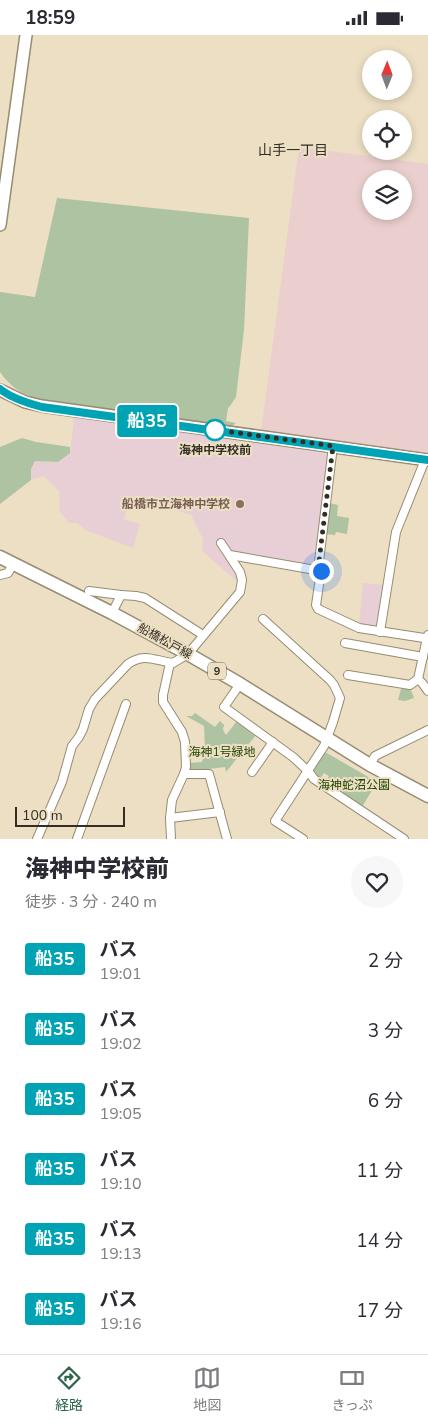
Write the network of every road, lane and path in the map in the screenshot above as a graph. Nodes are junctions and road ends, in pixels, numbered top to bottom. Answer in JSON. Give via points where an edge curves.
{"nodes":[{"id":1,"x":26,"y":35,"type":"edge"},
{"id":2,"x":0,"y":225,"type":"edge"},
{"id":3,"x":0,"y":389,"type":"edge"},
{"id":4,"x":333,"y":446,"type":"junction"},
{"id":5,"x":426,"y":460,"type":"edge"},
{"id":6,"x":221,"y":543,"type":"dead end"},
{"id":7,"x":230,"y":555,"type":"junction"},
{"id":8,"x":0,"y":557,"type":"edge"},
{"id":9,"x":14,"y":564,"type":"junction"},
{"id":10,"x":318,"y":570,"type":"junction"},
{"id":11,"x":0,"y":575,"type":"edge"},
{"id":12,"x":89,"y":591,"type":"dead end"},
{"id":13,"x":121,"y":595,"type":"junction"},
{"id":14,"x":112,"y":613,"type":"junction"},
{"id":15,"x":263,"y":619,"type":"dead end"},
{"id":16,"x":380,"y":632,"type":"junction"},
{"id":17,"x":203,"y":635,"type":"junction"},
{"id":18,"x":428,"y":636,"type":"edge"},
{"id":19,"x":345,"y":643,"type":"dead end"},
{"id":20,"x":188,"y":654,"type":"junction"},
{"id":21,"x":423,"y":657,"type":"junction"},
{"id":22,"x":170,"y":663,"type":"junction"},
{"id":23,"x":348,"y":675,"type":"dead end"},
{"id":24,"x":418,"y":679,"type":"junction"},
{"id":25,"x":240,"y":684,"type":"junction"},
{"id":26,"x":428,"y":691,"type":"edge"},
{"id":27,"x":126,"y":704,"type":"dead end"},
{"id":28,"x":428,"y":730,"type":"edge"},
{"id":29,"x":327,"y":739,"type":"junction"},
{"id":30,"x":273,"y":742,"type":"junction"},
{"id":31,"x":370,"y":765,"type":"junction"},
{"id":32,"x":308,"y":771,"type":"junction"},
{"id":33,"x":252,"y":772,"type":"dead end"},
{"id":34,"x":184,"y":774,"type":"junction"},
{"id":35,"x":428,"y":796,"type":"edge"},
{"id":36,"x":220,"y":812,"type":"junction"},
{"id":37,"x":170,"y":818,"type":"junction"},
{"id":38,"x":37,"y":839,"type":"edge"},
{"id":39,"x":77,"y":839,"type":"edge"},
{"id":40,"x":171,"y":839,"type":"edge"},
{"id":41,"x":227,"y":839,"type":"edge"},
{"id":42,"x":303,"y":839,"type":"edge"},
{"id":43,"x":404,"y":839,"type":"edge"}],
"edges":[{"from":1,"to":2,"type":"street"},
{"from":3,"to":4,"type":"street","via":[[42,407]]},
{"from":4,"to":5,"type":"street"},
{"from":4,"to":10,"type":"street"},
{"from":5,"to":16,"type":"street","via":[[396,532]]},
{"from":6,"to":7,"type":"street"},
{"from":7,"to":10,"type":"street"},
{"from":7,"to":17,"type":"street","via":[[241,576],[240,592]]},
{"from":8,"to":9,"type":"main road","name":"船橋松戸線","number":"9"},
{"from":9,"to":11,"type":"street","via":[[8,573]]},
{"from":9,"to":14,"type":"main road","name":"船橋松戸線","number":"9"},
{"from":10,"to":16,"type":"street","via":[[321,571],[318,609],[359,628]]},
{"from":12,"to":13,"type":"street"},
{"from":13,"to":14,"type":"street"},
{"from":13,"to":17,"type":"street","via":[[145,598]]},
{"from":14,"to":20,"type":"main road","name":"船橋松戸線","number":"9"},
{"from":15,"to":29,"type":"street","via":[[334,685],[340,698]]},
{"from":16,"to":18,"type":"street"},
{"from":17,"to":20,"type":"street"},
{"from":18,"to":21,"type":"street"},
{"from":19,"to":21,"type":"street"},
{"from":20,"to":22,"type":"street"},
{"from":20,"to":25,"type":"main road","name":"船橋松戸線","number":"9"},
{"from":21,"to":24,"type":"street"},
{"from":22,"to":34,"type":"street","via":[[163,701],[185,742]]},
{"from":22,"to":38,"type":"street","via":[[149,657],[133,660],[95,699],[72,746],[62,783]]},
{"from":23,"to":24,"type":"street","via":[[410,685]]},
{"from":24,"to":26,"type":"street"},
{"from":25,"to":29,"type":"main road","name":"船橋松戸線","number":"9"},
{"from":25,"to":30,"type":"street","via":[[224,707]]},
{"from":27,"to":39,"type":"street"},
{"from":28,"to":31,"type":"street","via":[[376,757]]},
{"from":29,"to":31,"type":"main road","name":"船橋松戸線","number":"9"},
{"from":29,"to":32,"type":"street"},
{"from":30,"to":32,"type":"street"},
{"from":30,"to":33,"type":"street"},
{"from":31,"to":35,"type":"main road","name":"船橋松戸線","number":"9"},
{"from":32,"to":42,"type":"street","via":[[275,821]]},
{"from":32,"to":43,"type":"street","via":[[314,779]]},
{"from":34,"to":36,"type":"street","via":[[209,774]]},
{"from":34,"to":37,"type":"street","via":[[172,799]]},
{"from":36,"to":37,"type":"street"},
{"from":36,"to":41,"type":"street"},
{"from":37,"to":40,"type":"street"}]}
